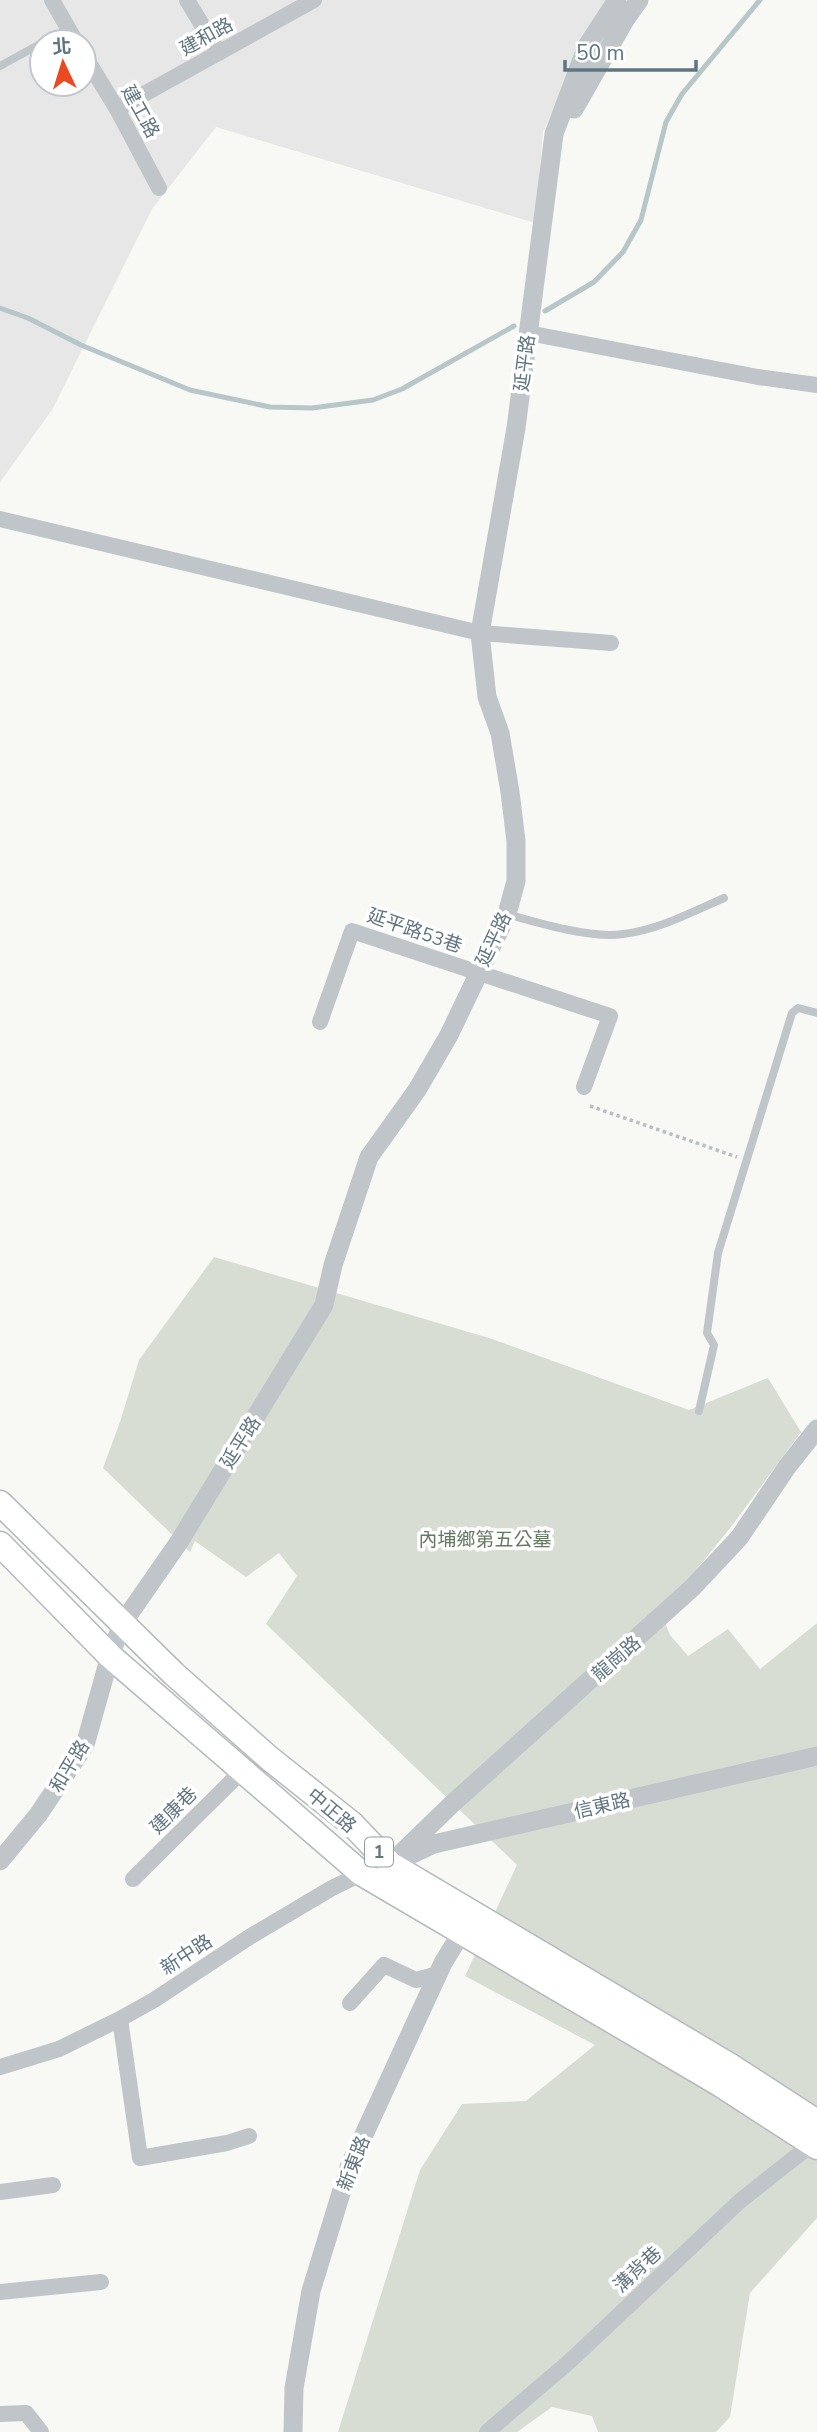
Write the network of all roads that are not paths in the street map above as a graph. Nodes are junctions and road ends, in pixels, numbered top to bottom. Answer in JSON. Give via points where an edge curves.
{"nodes":[{"id":1,"x":52,"y":0,"type":"edge"},
{"id":2,"x":187,"y":0,"type":"edge"},
{"id":3,"x":314,"y":0,"type":"edge"},
{"id":4,"x":617,"y":0,"type":"edge"},
{"id":5,"x":639,"y":0,"type":"edge"},
{"id":6,"x":68,"y":28,"type":"edge"},
{"id":7,"x":28,"y":51,"type":"edge"},
{"id":8,"x":219,"y":52,"type":"junction"},
{"id":9,"x":0,"y":66,"type":"edge"},
{"id":10,"x":98,"y":78,"type":"edge"},
{"id":11,"x":117,"y":109,"type":"junction"},
{"id":12,"x":554,"y":134,"type":"junction"},
{"id":13,"x":159,"y":188,"type":"dead end"},
{"id":14,"x":528,"y":333,"type":"junction"},
{"id":15,"x":817,"y":385,"type":"edge"},
{"id":16,"x":0,"y":519,"type":"edge"},
{"id":17,"x":480,"y":633,"type":"junction"},
{"id":18,"x":611,"y":643,"type":"dead end"},
{"id":19,"x":724,"y":898,"type":"dead end"},
{"id":20,"x":507,"y":914,"type":"junction"},
{"id":21,"x":477,"y":974,"type":"junction"},
{"id":22,"x":817,"y":1013,"type":"edge"},
{"id":23,"x":320,"y":1022,"type":"dead end"},
{"id":24,"x":584,"y":1087,"type":"dead end"},
{"id":25,"x":699,"y":1411,"type":"dead end"},
{"id":26,"x":817,"y":1429,"type":"edge"},
{"id":27,"x":0,"y":1503,"type":"edge"},
{"id":28,"x":0,"y":1544,"type":"edge"},
{"id":29,"x":122,"y":1624,"type":"junction"},
{"id":30,"x":110,"y":1656,"type":"junction"},
{"id":31,"x":817,"y":1756,"type":"edge"},
{"id":32,"x":242,"y":1770,"type":"junction"},
{"id":33,"x":0,"y":1861,"type":"edge"},
{"id":34,"x":390,"y":1864,"type":"junction"},
{"id":35,"x":361,"y":1873,"type":"junction"},
{"id":36,"x":133,"y":1879,"type":"dead end"},
{"id":37,"x":467,"y":1923,"type":"junction"},
{"id":38,"x":438,"y":1975,"type":"junction"},
{"id":39,"x":350,"y":2003,"type":"dead end"},
{"id":40,"x":120,"y":2018,"type":"junction"},
{"id":41,"x":0,"y":2067,"type":"edge"},
{"id":42,"x":249,"y":2136,"type":"dead end"},
{"id":43,"x":816,"y":2139,"type":"edge"},
{"id":44,"x":53,"y":2185,"type":"dead end"},
{"id":45,"x":0,"y":2192,"type":"edge"},
{"id":46,"x":101,"y":2282,"type":"dead end"},
{"id":47,"x":0,"y":2292,"type":"edge"},
{"id":48,"x":0,"y":2414,"type":"edge"},
{"id":49,"x":41,"y":2432,"type":"edge"},
{"id":50,"x":293,"y":2432,"type":"edge"},
{"id":51,"x":487,"y":2432,"type":"edge"}],
"edges":[{"from":1,"to":6,"type":"street"},
{"from":2,"to":8,"type":"street"},
{"from":3,"to":8,"type":"street","name":"建和路"},
{"from":4,"to":12,"type":"street","name":"延平路","via":[[587,46]]},
{"from":5,"to":12,"type":"street","name":"延平路","via":[[566,122]]},
{"from":7,"to":9,"type":"lane"},
{"from":8,"to":11,"type":"street","name":"建和路"},
{"from":10,"to":11,"type":"street","name":"建工路"},
{"from":11,"to":13,"type":"street","name":"建工路"},
{"from":12,"to":14,"type":"street","name":"延平路"},
{"from":14,"to":15,"type":"street"},
{"from":14,"to":17,"type":"street","name":"延平路"},
{"from":16,"to":17,"type":"street"},
{"from":17,"to":18,"type":"street"},
{"from":17,"to":20,"type":"street","name":"延平路","via":[[487,697],[500,733],[516,841],[516,881]]},
{"from":19,"to":20,"type":"lane","via":[[655,927],[621,935],[551,926]]},
{"from":20,"to":21,"type":"street","name":"延平路"},
{"from":21,"to":23,"type":"street","name":"延平路53巷","via":[[352,931]]},
{"from":21,"to":24,"type":"street","via":[[610,1016]]},
{"from":21,"to":29,"type":"street","name":"延平路","via":[[417,1090],[369,1157],[324,1305]]},
{"from":22,"to":25,"type":"lane","via":[[798,1008],[792,1013],[718,1253],[707,1334],[714,1346]]},
{"from":26,"to":34,"type":"street","name":"龍崗路","via":[[739,1538],[692,1588]]},
{"from":27,"to":29,"type":"main road","name":"中正路","number":"1"},
{"from":28,"to":30,"type":"main road","name":"中正路","number":"1"},
{"from":29,"to":30,"type":"street","name":"延平路"},
{"from":29,"to":34,"type":"main road","name":"中正路","number":"1","via":[[269,1758],[352,1824]]},
{"from":30,"to":32,"type":"main road","name":"中正路","number":"1"},
{"from":30,"to":33,"type":"street","name":"和平路","via":[[85,1745]]},
{"from":31,"to":34,"type":"street","name":"信東路","via":[[434,1844]]},
{"from":32,"to":35,"type":"main road","name":"中正路","number":"1"},
{"from":32,"to":36,"type":"street","name":"建康巷"},
{"from":34,"to":35,"type":"street","name":"新中路"},
{"from":34,"to":37,"type":"main road","name":"中正路","number":"1"},
{"from":35,"to":37,"type":"main road","name":"中正路","number":"1"},
{"from":35,"to":40,"type":"street","name":"新中路"},
{"from":37,"to":38,"type":"street","name":"新東路"},
{"from":37,"to":43,"type":"main road","name":"中正路","number":"1","via":[[729,2065]]},
{"from":38,"to":39,"type":"street","via":[[416,1980],[384,1965]]},
{"from":38,"to":50,"type":"street","name":"新東路","via":[[349,2167],[311,2291],[293,2388]]},
{"from":40,"to":41,"type":"street","name":"新中路","via":[[59,2049]]},
{"from":40,"to":42,"type":"street","via":[[140,2158]]},
{"from":43,"to":51,"type":"street","name":"溝背巷","via":[[740,2201],[570,2361]]},
{"from":44,"to":45,"type":"street"},
{"from":46,"to":47,"type":"street"},
{"from":48,"to":49,"type":"street","via":[[26,2413]]}]}
